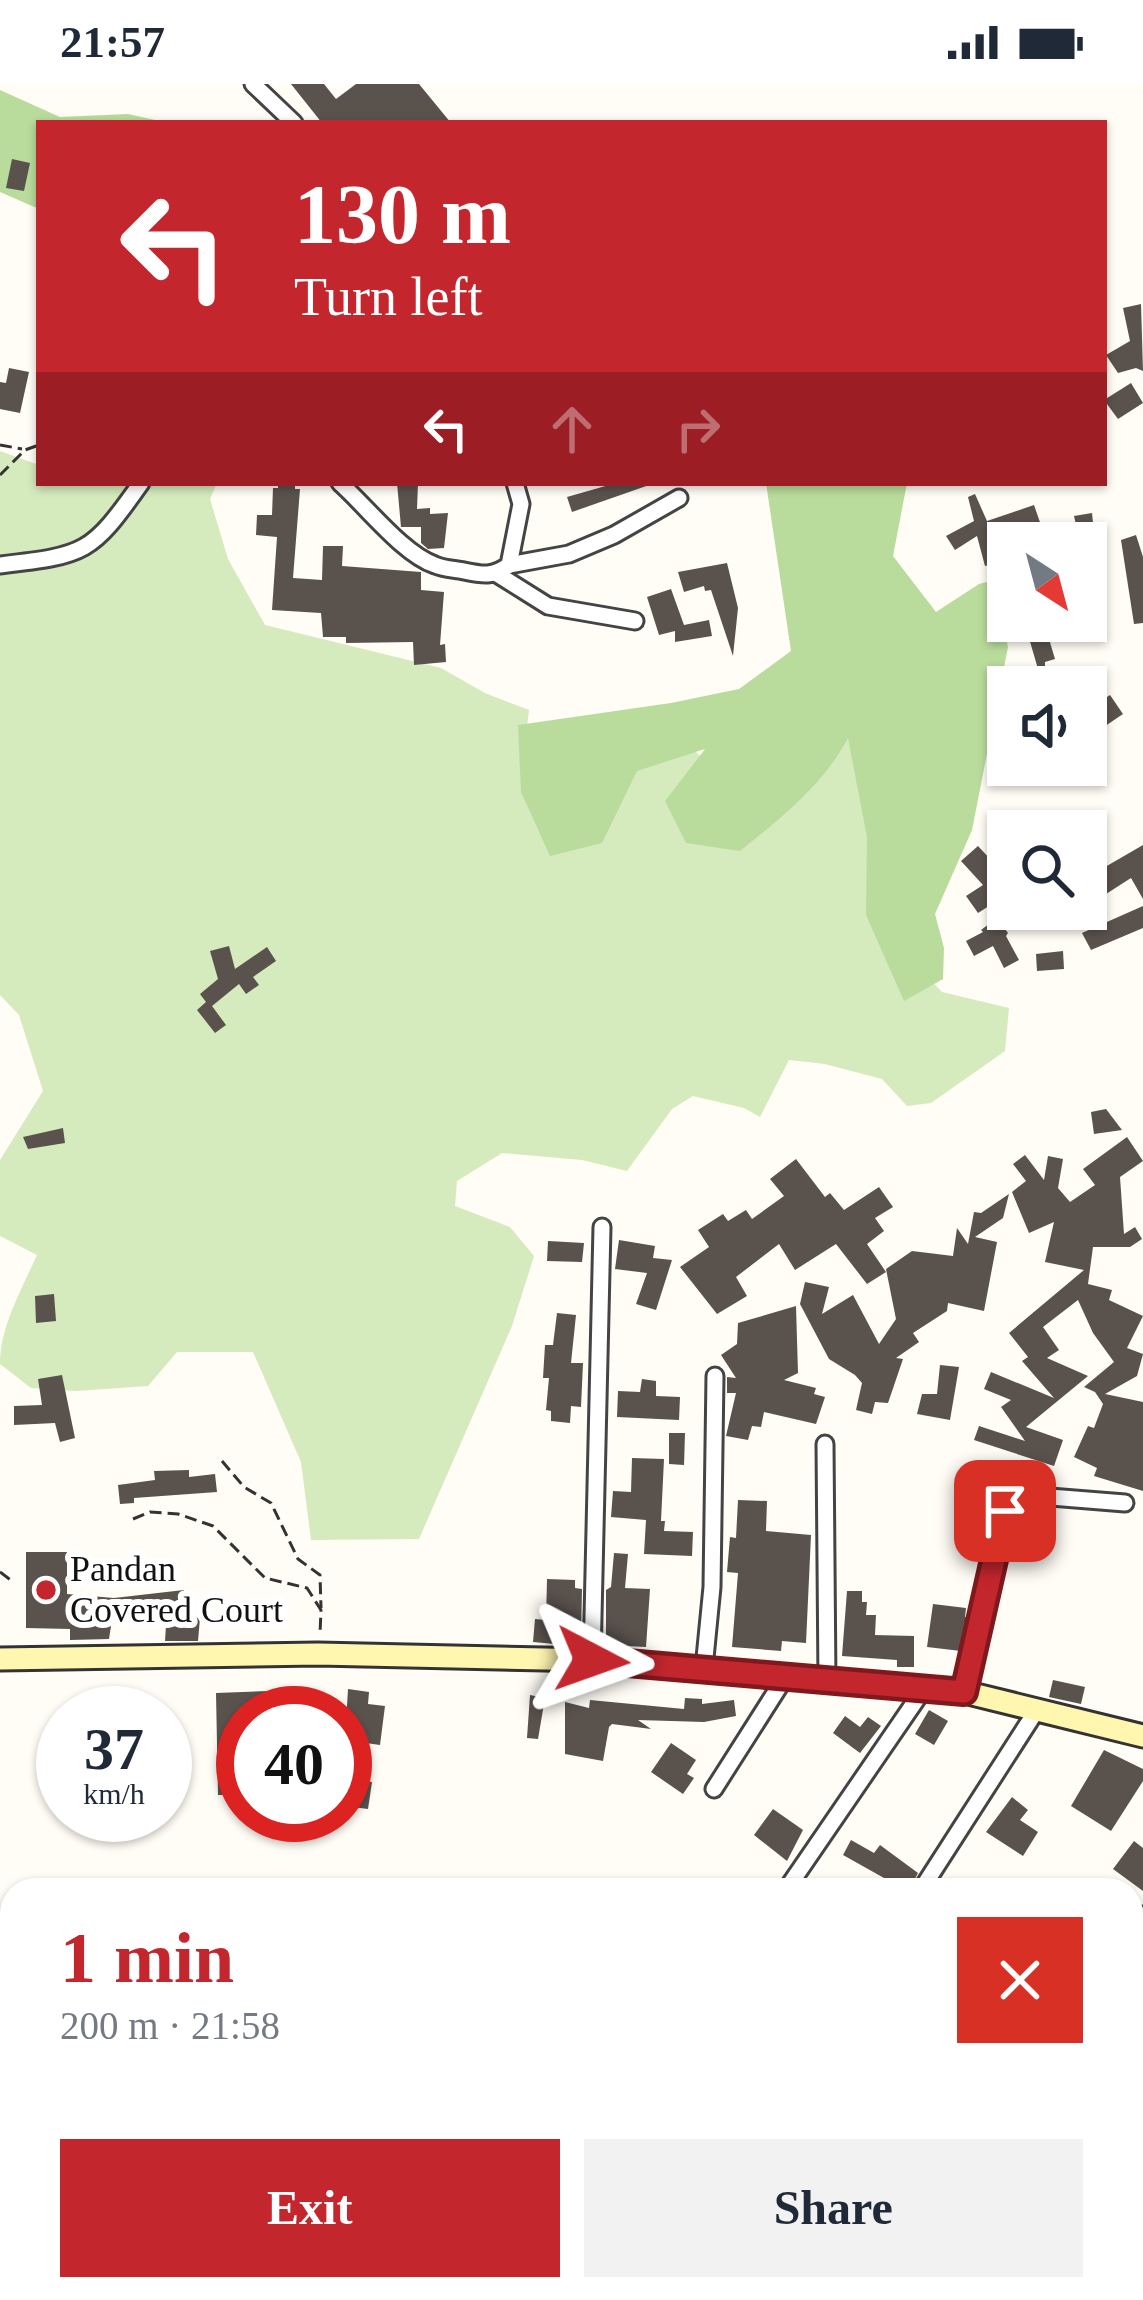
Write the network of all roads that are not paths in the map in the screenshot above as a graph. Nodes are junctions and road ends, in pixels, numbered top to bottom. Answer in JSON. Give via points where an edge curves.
{"nodes":[{"id":1,"x":253,"y":84,"type":"edge"},
{"id":2,"x":291,"y":120,"type":"edge"},
{"id":3,"x":139,"y":486,"type":"edge"},
{"id":4,"x":343,"y":486,"type":"edge"},
{"id":5,"x":515,"y":486,"type":"edge"},
{"id":6,"x":679,"y":498,"type":"dead end"},
{"id":7,"x":0,"y":565,"type":"edge"},
{"id":8,"x":503,"y":570,"type":"junction"},
{"id":9,"x":635,"y":621,"type":"dead end"},
{"id":10,"x":602,"y":1227,"type":"dead end"},
{"id":11,"x":715,"y":1376,"type":"dead end"},
{"id":12,"x":825,"y":1444,"type":"dead end"},
{"id":13,"x":1125,"y":1503,"type":"dead end"},
{"id":14,"x":0,"y":1659,"type":"edge"},
{"id":15,"x":592,"y":1660,"type":"junction"},
{"id":16,"x":704,"y":1668,"type":"junction"},
{"id":17,"x":784,"y":1679,"type":"junction"},
{"id":18,"x":827,"y":1682,"type":"junction"},
{"id":19,"x":923,"y":1690,"type":"junction"},
{"id":20,"x":964,"y":1692,"type":"junction"},
{"id":21,"x":1038,"y":1708,"type":"junction"},
{"id":22,"x":1143,"y":1736,"type":"edge"},
{"id":23,"x":714,"y":1789,"type":"dead end"},
{"id":24,"x":794,"y":1878,"type":"edge"},
{"id":25,"x":929,"y":1878,"type":"edge"}],
"edges":[{"from":1,"to":2,"type":"street"},
{"from":3,"to":7,"type":"street","via":[[76,554]]},
{"from":4,"to":8,"type":"street","via":[[401,545],[435,565],[484,576]]},
{"from":5,"to":8,"type":"street","via":[[521,504]]},
{"from":6,"to":8,"type":"street","via":[[569,554]]},
{"from":8,"to":9,"type":"street","via":[[548,606]]},
{"from":10,"to":15,"type":"street"},
{"from":11,"to":16,"type":"street"},
{"from":12,"to":18,"type":"street"},
{"from":13,"to":20,"type":"street","via":[[1014,1494]]},
{"from":14,"to":15,"type":"street"},
{"from":15,"to":16,"type":"street"},
{"from":16,"to":17,"type":"street"},
{"from":17,"to":18,"type":"street"},
{"from":17,"to":23,"type":"street"},
{"from":18,"to":19,"type":"street"},
{"from":19,"to":20,"type":"street"},
{"from":19,"to":24,"type":"street"},
{"from":20,"to":21,"type":"street"},
{"from":21,"to":22,"type":"street"},
{"from":21,"to":25,"type":"street"}]}
